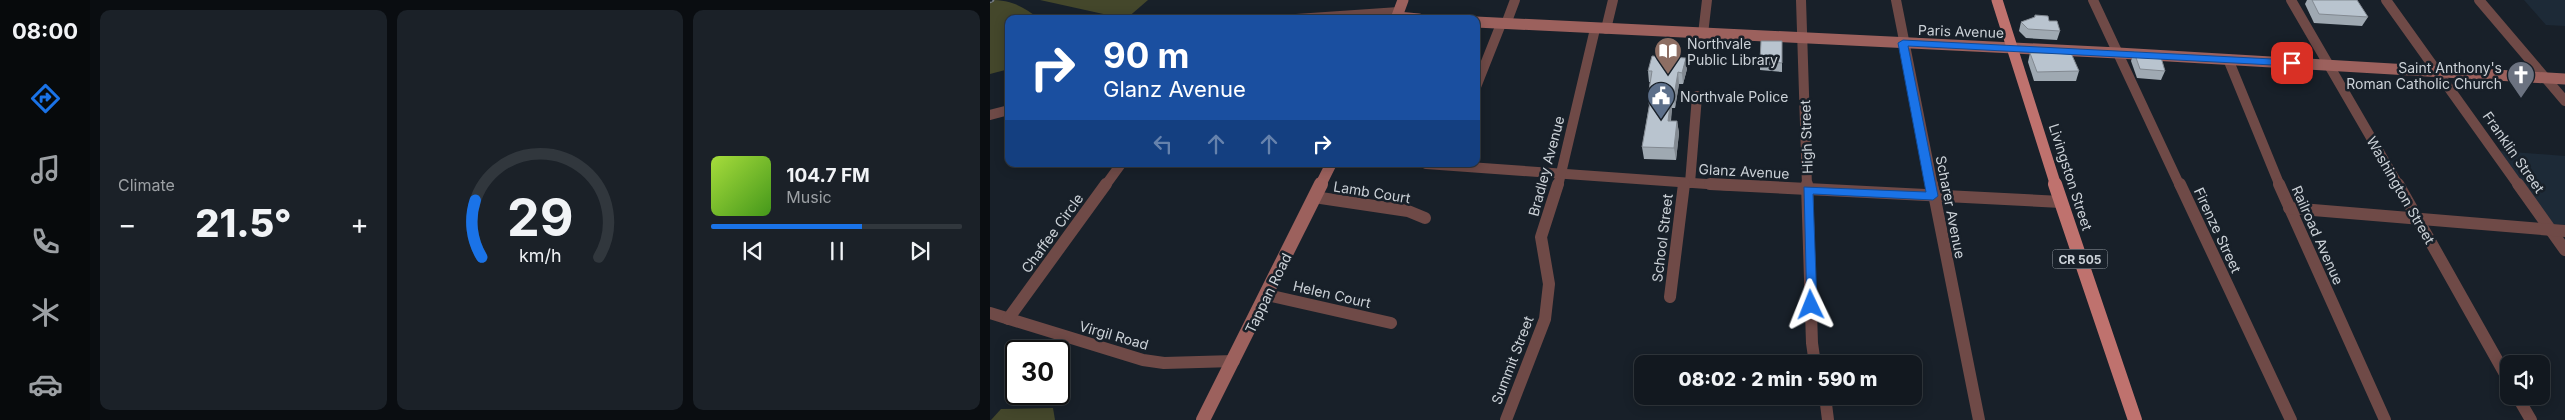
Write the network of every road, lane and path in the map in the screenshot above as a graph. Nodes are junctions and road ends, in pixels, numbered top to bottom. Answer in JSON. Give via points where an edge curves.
{"nodes":[{"id":1,"x":1403,"y":0,"type":"edge"},
{"id":2,"x":1515,"y":0,"type":"edge"},
{"id":3,"x":1613,"y":0,"type":"edge"},
{"id":4,"x":1707,"y":0,"type":"edge"},
{"id":5,"x":1802,"y":0,"type":"edge"},
{"id":6,"x":1896,"y":0,"type":"edge"},
{"id":7,"x":1997,"y":0,"type":"edge"},
{"id":8,"x":2093,"y":0,"type":"edge"},
{"id":9,"x":2291,"y":0,"type":"edge"},
{"id":10,"x":2386,"y":0,"type":"edge"},
{"id":11,"x":2479,"y":0,"type":"edge"},
{"id":12,"x":1397,"y":15,"type":"edge"},
{"id":13,"x":1480,"y":22,"type":"edge"},
{"id":14,"x":1504,"y":24,"type":"junction"},
{"id":15,"x":1601,"y":29,"type":"junction"},
{"id":16,"x":1703,"y":34,"type":"junction"},
{"id":17,"x":1803,"y":38,"type":"junction"},
{"id":18,"x":1903,"y":43,"type":"junction"},
{"id":19,"x":2013,"y":48,"type":"junction"},
{"id":20,"x":2118,"y":53,"type":"junction"},
{"id":21,"x":2228,"y":59,"type":"junction"},
{"id":22,"x":2328,"y":65,"type":"junction"},
{"id":23,"x":2439,"y":72,"type":"junction"},
{"id":24,"x":1480,"y":78,"type":"edge"},
{"id":25,"x":2546,"y":78,"type":"junction"},
{"id":26,"x":2565,"y":80,"type":"edge"},
{"id":27,"x":1697,"y":96,"type":"dead end"},
{"id":28,"x":2565,"y":101,"type":"edge"},
{"id":29,"x":1005,"y":111,"type":"edge"},
{"id":30,"x":990,"y":115,"type":"edge"},
{"id":31,"x":1119,"y":167,"type":"edge"},
{"id":32,"x":1329,"y":167,"type":"edge"},
{"id":33,"x":1468,"y":167,"type":"edge"},
{"id":34,"x":1561,"y":175,"type":"junction"},
{"id":35,"x":1687,"y":183,"type":"junction"},
{"id":36,"x":1808,"y":190,"type":"junction"},
{"id":37,"x":1933,"y":196,"type":"junction"},
{"id":38,"x":1314,"y":197,"type":"junction"},
{"id":39,"x":2061,"y":202,"type":"junction"},
{"id":40,"x":2289,"y":208,"type":"junction"},
{"id":41,"x":1425,"y":218,"type":"dead end"},
{"id":42,"x":2419,"y":220,"type":"junction"},
{"id":43,"x":2551,"y":230,"type":"junction"},
{"id":44,"x":2565,"y":231,"type":"edge"},
{"id":45,"x":2565,"y":250,"type":"edge"},
{"id":46,"x":1267,"y":295,"type":"junction"},
{"id":47,"x":1670,"y":297,"type":"dead end"},
{"id":48,"x":1546,"y":312,"type":"joint"},
{"id":49,"x":990,"y":313,"type":"edge"},
{"id":50,"x":1008,"y":319,"type":"junction"},
{"id":51,"x":1391,"y":324,"type":"dead end"},
{"id":52,"x":1815,"y":355,"type":"edge"},
{"id":53,"x":1234,"y":362,"type":"junction"},
{"id":54,"x":2500,"y":365,"type":"edge"},
{"id":55,"x":1826,"y":405,"type":"edge"},
{"id":56,"x":2522,"y":405,"type":"edge"},
{"id":57,"x":1203,"y":420,"type":"edge"},
{"id":58,"x":1506,"y":420,"type":"edge"},
{"id":59,"x":1828,"y":420,"type":"edge"},
{"id":60,"x":1979,"y":420,"type":"edge"},
{"id":61,"x":2135,"y":420,"type":"edge"},
{"id":62,"x":2291,"y":420,"type":"edge"},
{"id":63,"x":2385,"y":420,"type":"edge"},
{"id":64,"x":2531,"y":420,"type":"edge"}],
"edges":[{"from":1,"to":12,"type":"street"},
{"from":2,"to":14,"type":"street"},
{"from":3,"to":15,"type":"street","name":"Bradley Avenue"},
{"from":4,"to":16,"type":"street"},
{"from":5,"to":17,"type":"street","name":"High Street"},
{"from":6,"to":18,"type":"street","name":"Scharer Avenue"},
{"from":7,"to":19,"type":"main road","name":"Livingston Street","number":"CR 505"},
{"from":8,"to":20,"type":"street","name":"Firenze Street"},
{"from":9,"to":22,"type":"street","name":"Washington Street"},
{"from":10,"to":23,"type":"street","name":"Franklin Street"},
{"from":11,"to":25,"type":"street"},
{"from":13,"to":14,"type":"street","name":"Paris Avenue"},
{"from":14,"to":15,"type":"street","name":"Paris Avenue"},
{"from":14,"to":24,"type":"street"},
{"from":15,"to":16,"type":"street","name":"Paris Avenue"},
{"from":15,"to":34,"type":"street","name":"Bradley Avenue"},
{"from":16,"to":17,"type":"street","name":"Paris Avenue"},
{"from":17,"to":18,"type":"street","name":"Paris Avenue"},
{"from":17,"to":36,"type":"street","name":"High Street"},
{"from":18,"to":19,"type":"street","name":"Paris Avenue"},
{"from":18,"to":37,"type":"street","name":"Scharer Avenue"},
{"from":19,"to":20,"type":"street","name":"Paris Avenue"},
{"from":19,"to":39,"type":"main road","name":"Livingston Street","number":"CR 505"},
{"from":20,"to":21,"type":"street","name":"Paris Avenue"},
{"from":20,"to":62,"type":"street","name":"Firenze Street"},
{"from":21,"to":22,"type":"street","name":"Paris Avenue"},
{"from":21,"to":40,"type":"street","name":"Railroad Avenue"},
{"from":22,"to":23,"type":"street","name":"Paris Avenue"},
{"from":22,"to":42,"type":"street","name":"Washington Street"},
{"from":23,"to":25,"type":"street","name":"Paris Avenue"},
{"from":23,"to":43,"type":"street","name":"Franklin Street"},
{"from":25,"to":26,"type":"street","name":"Paris Avenue"},
{"from":25,"to":28,"type":"street"},
{"from":27,"to":35,"type":"street","name":"School Street"},
{"from":29,"to":30,"type":"street"},
{"from":31,"to":50,"type":"street","name":"Chaffee Circle"},
{"from":32,"to":38,"type":"street","name":"Tappan Road"},
{"from":33,"to":34,"type":"street","name":"Glanz Avenue"},
{"from":34,"to":35,"type":"street","name":"Glanz Avenue"},
{"from":34,"to":48,"type":"street","name":"Bradley Avenue","via":[[1541,238],[1549,284]]},
{"from":35,"to":36,"type":"street","name":"Glanz Avenue"},
{"from":35,"to":47,"type":"street","name":"School Street"},
{"from":36,"to":37,"type":"street","name":"Glanz Avenue"},
{"from":36,"to":52,"type":"street","name":"High Street"},
{"from":37,"to":39,"type":"street","name":"Glanz Avenue"},
{"from":37,"to":60,"type":"street","name":"Scharer Avenue"},
{"from":38,"to":41,"type":"street","name":"Lamb Court","via":[[1408,211]]},
{"from":38,"to":46,"type":"street","name":"Tappan Road"},
{"from":39,"to":61,"type":"main road","name":"Livingston Street","number":"CR 505"},
{"from":40,"to":42,"type":"street"},
{"from":40,"to":63,"type":"street","name":"Railroad Avenue"},
{"from":42,"to":43,"type":"street"},
{"from":42,"to":54,"type":"street","name":"Washington Street"},
{"from":43,"to":44,"type":"street"},
{"from":43,"to":45,"type":"street","name":"Franklin Street"},
{"from":46,"to":51,"type":"street","name":"Helen Court","via":[[1361,314]]},
{"from":46,"to":53,"type":"street","name":"Tappan Road"},
{"from":48,"to":58,"type":"street","name":"Summit Street"},
{"from":49,"to":50,"type":"street","name":"Virgil Road"},
{"from":50,"to":53,"type":"street","name":"Virgil Road","via":[[1143,360],[1164,363]]},
{"from":53,"to":57,"type":"street","name":"Tappan Road"},
{"from":55,"to":59,"type":"street"},
{"from":56,"to":64,"type":"street"}]}
